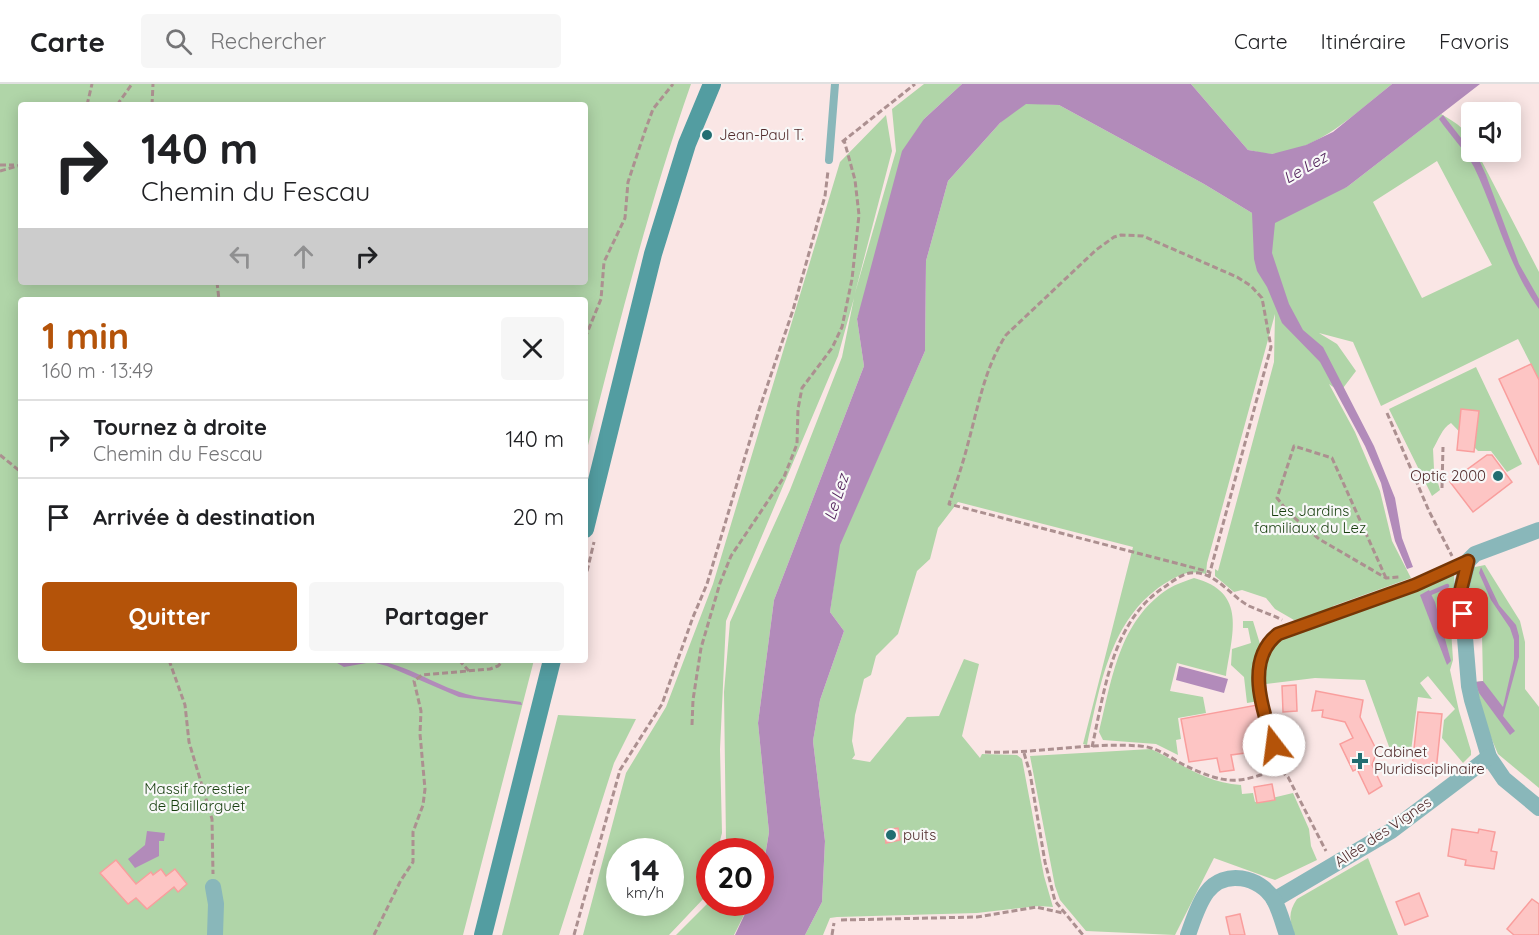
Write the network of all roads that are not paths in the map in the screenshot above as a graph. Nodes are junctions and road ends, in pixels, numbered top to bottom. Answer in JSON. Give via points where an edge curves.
{"nodes":[{"id":1,"x":712,"y":84,"type":"edge"},
{"id":2,"x":835,"y":84,"type":"edge"},
{"id":3,"x":829,"y":160,"type":"road end"},
{"id":4,"x":588,"y":517,"type":"edge"},
{"id":5,"x":1539,"y":530,"type":"edge"},
{"id":6,"x":1462,"y":564,"type":"junction"},
{"id":7,"x":551,"y":663,"type":"edge"},
{"id":8,"x":1489,"y":757,"type":"junction"},
{"id":9,"x":1278,"y":761,"type":"dead end"},
{"id":10,"x":1539,"y":808,"type":"edge"},
{"id":11,"x":213,"y":887,"type":"road end"},
{"id":12,"x":1274,"y":900,"type":"junction"},
{"id":13,"x":215,"y":935,"type":"edge"},
{"id":14,"x":483,"y":935,"type":"edge"},
{"id":15,"x":1188,"y":935,"type":"edge"},
{"id":16,"x":1287,"y":935,"type":"edge"}],
"edges":[{"from":1,"to":4,"type":"main road","via":[[687,144],[653,254]]},
{"from":2,"to":3,"type":"lane"},
{"from":5,"to":6,"type":"street","via":[[1475,554]]},
{"from":6,"to":8,"type":"street","via":[[1469,686]]},
{"from":6,"to":9,"type":"lane","via":[[1271,639],[1261,655],[1258,676]]},
{"from":7,"to":14,"type":"main road"},
{"from":8,"to":10,"type":"street","via":[[1504,779]]},
{"from":8,"to":12,"type":"street","name":"Allée des Vignes","via":[[1391,831]]},
{"from":11,"to":13,"type":"street"},
{"from":12,"to":15,"type":"street","via":[[1250,880],[1218,882],[1203,897]]},
{"from":12,"to":16,"type":"street"}]}
